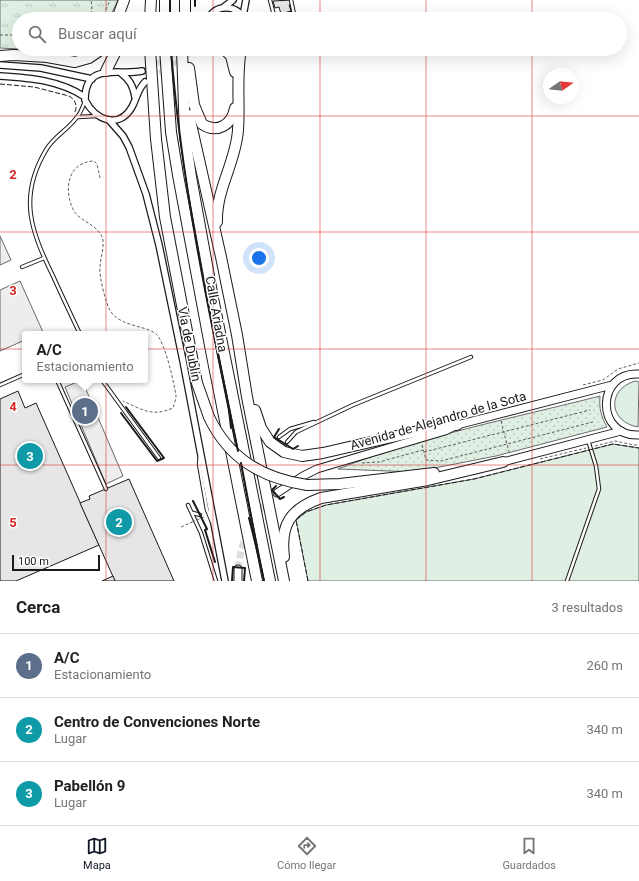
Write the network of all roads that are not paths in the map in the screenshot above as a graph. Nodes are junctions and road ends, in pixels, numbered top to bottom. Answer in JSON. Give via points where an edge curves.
{"nodes":[{"id":1,"x":124,"y":0,"type":"edge"},
{"id":2,"x":128,"y":0,"type":"edge"},
{"id":3,"x":151,"y":0,"type":"edge"},
{"id":4,"x":165,"y":0,"type":"edge"},
{"id":5,"x":181,"y":0,"type":"edge"},
{"id":6,"x":184,"y":0,"type":"edge"},
{"id":7,"x":233,"y":0,"type":"edge"},
{"id":8,"x":246,"y":0,"type":"edge"},
{"id":9,"x":270,"y":0,"type":"edge"},
{"id":10,"x":291,"y":0,"type":"edge"},
{"id":11,"x":223,"y":8,"type":"junction"},
{"id":12,"x":120,"y":12,"type":"edge"},
{"id":13,"x":125,"y":12,"type":"edge"},
{"id":14,"x":150,"y":12,"type":"edge"},
{"id":15,"x":165,"y":12,"type":"edge"},
{"id":16,"x":181,"y":12,"type":"edge"},
{"id":17,"x":185,"y":12,"type":"edge"},
{"id":18,"x":214,"y":12,"type":"edge"},
{"id":19,"x":238,"y":12,"type":"edge"},
{"id":20,"x":245,"y":12,"type":"edge"},
{"id":21,"x":273,"y":12,"type":"edge"},
{"id":22,"x":294,"y":12,"type":"edge"},
{"id":23,"x":12,"y":55,"type":"edge"},
{"id":24,"x":0,"y":56,"type":"edge"},
{"id":25,"x":23,"y":56,"type":"edge"},
{"id":26,"x":92,"y":56,"type":"edge"},
{"id":27,"x":114,"y":56,"type":"edge"},
{"id":28,"x":150,"y":56,"type":"edge"},
{"id":29,"x":166,"y":56,"type":"edge"},
{"id":30,"x":182,"y":56,"type":"edge"},
{"id":31,"x":188,"y":56,"type":"edge"},
{"id":32,"x":231,"y":56,"type":"edge"},
{"id":33,"x":240,"y":56,"type":"edge"},
{"id":34,"x":0,"y":65,"type":"edge"},
{"id":35,"x":106,"y":71,"type":"junction"},
{"id":36,"x":142,"y":71,"type":"tunnel mouth"},
{"id":37,"x":121,"y":73,"type":"junction"},
{"id":38,"x":0,"y":76,"type":"edge"},
{"id":39,"x":92,"y":79,"type":"junction"},
{"id":40,"x":145,"y":82,"type":"tunnel mouth"},
{"id":41,"x":184,"y":90,"type":"junction"},
{"id":42,"x":135,"y":97,"type":"junction"},
{"id":43,"x":85,"y":99,"type":"junction"},
{"id":44,"x":96,"y":116,"type":"junction"},
{"id":45,"x":77,"y":118,"type":"junction"},
{"id":46,"x":109,"y":120,"type":"junction"},
{"id":47,"x":219,"y":246,"type":"junction"},
{"id":48,"x":44,"y":258,"type":"junction"},
{"id":49,"x":22,"y":267,"type":"dead end"},
{"id":50,"x":79,"y":331,"type":"edge"},
{"id":51,"x":237,"y":335,"type":"junction"},
{"id":52,"x":471,"y":357,"type":"dead end"},
{"id":53,"x":638,"y":373,"type":"edge"},
{"id":54,"x":22,"y":375,"type":"edge"},
{"id":55,"x":58,"y":383,"type":"edge"},
{"id":56,"x":104,"y":383,"type":"edge"},
{"id":57,"x":0,"y":385,"type":"edge"},
{"id":58,"x":612,"y":385,"type":"junction"},
{"id":59,"x":320,"y":421,"type":"junction"},
{"id":60,"x":457,"y":425,"type":"junction"},
{"id":61,"x":622,"y":431,"type":"junction"},
{"id":62,"x":639,"y":435,"type":"edge"},
{"id":63,"x":279,"y":437,"type":"dead end"},
{"id":64,"x":287,"y":442,"type":"dead end"},
{"id":65,"x":589,"y":443,"type":"junction"},
{"id":66,"x":159,"y":458,"type":"dead end"},
{"id":67,"x":503,"y":462,"type":"junction"},
{"id":68,"x":106,"y":489,"type":"dead end"},
{"id":69,"x":277,"y":493,"type":"tunnel mouth"},
{"id":70,"x":188,"y":505,"type":"dead end"},
{"id":71,"x":192,"y":513,"type":"junction"},
{"id":72,"x":200,"y":515,"type":"dead end"},
{"id":73,"x":203,"y":524,"type":"dead end"},
{"id":74,"x":199,"y":528,"type":"junction"},
{"id":75,"x":238,"y":569,"type":"tunnel mouth"},
{"id":76,"x":216,"y":581,"type":"edge"},
{"id":77,"x":225,"y":581,"type":"edge"},
{"id":78,"x":238,"y":581,"type":"edge"},
{"id":79,"x":257,"y":581,"type":"edge"},
{"id":80,"x":270,"y":581,"type":"edge"},
{"id":81,"x":284,"y":581,"type":"edge"},
{"id":82,"x":288,"y":581,"type":"edge"},
{"id":83,"x":566,"y":581,"type":"edge"}],
"edges":[{"from":1,"to":12,"type":"highway"},
{"from":2,"to":13,"type":"highway"},
{"from":3,"to":14,"type":"highway"},
{"from":4,"to":15,"type":"highway"},
{"from":5,"to":16,"type":"highway"},
{"from":6,"to":17,"type":"highway"},
{"from":7,"to":11,"type":"street"},
{"from":8,"to":20,"type":"street"},
{"from":9,"to":21,"type":"lane"},
{"from":10,"to":22,"type":"lane"},
{"from":11,"to":18,"type":"street"},
{"from":11,"to":19,"type":"street"},
{"from":23,"to":24,"type":"highway"},
{"from":25,"to":26,"type":"highway","via":[[75,62]]},
{"from":27,"to":35,"type":"highway"},
{"from":28,"to":67,"type":"highway","bridge":true,"via":[[165,217],[198,383],[214,428],[227,445],[249,465],[275,478],[307,485],[375,480]]},
{"from":29,"to":79,"type":"highway","name":"Calle Ariadna","via":[[171,132],[178,175],[210,351]]},
{"from":30,"to":41,"type":"highway","name":"Calle Ariadna"},
{"from":31,"to":32,"type":"highway","via":[[191,92],[197,116],[202,124],[214,128],[224,126],[231,120],[236,104],[235,67]]},
{"from":33,"to":47,"type":"highway","via":[[238,130],[234,156],[221,186],[217,206]]},
{"from":34,"to":39,"type":"street","via":[[41,68]]},
{"from":35,"to":37,"type":"street"},
{"from":35,"to":39,"type":"street"},
{"from":36,"to":37,"type":"street"},
{"from":37,"to":42,"type":"street","via":[[133,87]]},
{"from":38,"to":43,"type":"street","via":[[56,83],[66,86]]},
{"from":39,"to":43,"type":"street"},
{"from":40,"to":42,"type":"street"},
{"from":41,"to":47,"type":"highway"},
{"from":41,"to":80,"type":"highway","name":"Calle Ariadna","via":[[185,136],[193,184]]},
{"from":42,"to":46,"type":"street","via":[[127,114]]},
{"from":43,"to":44,"type":"street"},
{"from":43,"to":45,"type":"lane"},
{"from":44,"to":45,"type":"lane"},
{"from":44,"to":46,"type":"street"},
{"from":45,"to":48,"type":"lane","via":[[53,139],[36,168],[32,184],[30,212],[33,230]]},
{"from":46,"to":77,"type":"street","name":"Vía de Dublín","via":[[129,147],[146,194],[159,245]]},
{"from":47,"to":51,"type":"highway"},
{"from":48,"to":49,"type":"lane"},
{"from":48,"to":50,"type":"lane"},
{"from":51,"to":60,"type":"highway","via":[[261,428],[270,442],[284,452],[302,456],[312,455],[444,425]]},
{"from":51,"to":81,"type":"highway","via":[[248,404]]},
{"from":52,"to":59,"type":"lane"},
{"from":53,"to":58,"type":"main road","name":"Avenida de Alejandro de la Sota","via":[[626,376]]},
{"from":54,"to":57,"type":"lane"},
{"from":55,"to":68,"type":"lane"},
{"from":56,"to":66,"type":"lane"},
{"from":58,"to":60,"type":"main road","name":"Avenida de Alejandro de la Sota"},
{"from":58,"to":61,"type":"main road","via":[[606,407],[613,424]]},
{"from":59,"to":63,"type":"lane","via":[[290,428]]},
{"from":59,"to":64,"type":"lane","via":[[296,432]]},
{"from":60,"to":69,"type":"main road","name":"Avenida de Alejandro de la Sota","via":[[445,431],[318,469]]},
{"from":61,"to":62,"type":"main road"},
{"from":61,"to":65,"type":"main road"},
{"from":65,"to":67,"type":"main road"},
{"from":65,"to":83,"type":"lane","via":[[599,489]]},
{"from":67,"to":82,"type":"highway","via":[[440,478],[321,498],[306,504],[288,519],[285,528],[284,551]]},
{"from":70,"to":71,"type":"lane"},
{"from":71,"to":72,"type":"lane"},
{"from":71,"to":74,"type":"lane"},
{"from":73,"to":74,"type":"lane"},
{"from":74,"to":76,"type":"lane"},
{"from":75,"to":78,"type":"main road"}]}
